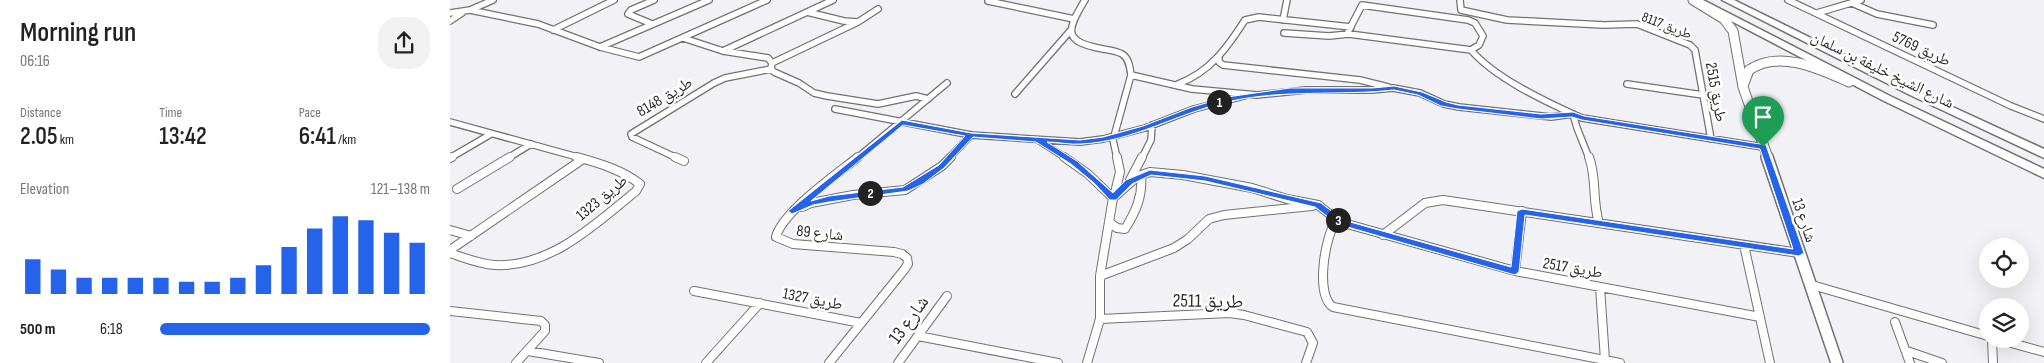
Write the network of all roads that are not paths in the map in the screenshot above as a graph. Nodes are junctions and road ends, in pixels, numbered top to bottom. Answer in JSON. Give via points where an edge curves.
{"nodes":[{"id":1,"x":614,"y":0,"type":"edge"},
{"id":2,"x":654,"y":0,"type":"edge"},
{"id":3,"x":709,"y":0,"type":"edge"},
{"id":4,"x":767,"y":0,"type":"edge"},
{"id":5,"x":833,"y":0,"type":"edge"},
{"id":6,"x":1085,"y":0,"type":"edge"},
{"id":7,"x":1287,"y":0,"type":"edge"},
{"id":8,"x":1460,"y":0,"type":"edge"},
{"id":9,"x":1695,"y":0,"type":"edge"},
{"id":10,"x":1708,"y":0,"type":"edge"},
{"id":11,"x":1727,"y":0,"type":"edge"},
{"id":12,"x":1788,"y":0,"type":"edge"},
{"id":13,"x":491,"y":1,"type":"edge"},
{"id":14,"x":988,"y":1,"type":"edge"},
{"id":15,"x":1856,"y":1,"type":"edge"},
{"id":16,"x":878,"y":9,"type":"dead end"},
{"id":17,"x":470,"y":10,"type":"junction"},
{"id":18,"x":463,"y":12,"type":"junction"},
{"id":19,"x":807,"y":12,"type":"junction"},
{"id":20,"x":1468,"y":12,"type":"junction"},
{"id":21,"x":450,"y":13,"type":"edge"},
{"id":22,"x":1817,"y":14,"type":"junction"},
{"id":23,"x":1074,"y":19,"type":"junction"},
{"id":24,"x":1283,"y":20,"type":"junction"},
{"id":25,"x":1468,"y":20,"type":"junction"},
{"id":26,"x":450,"y":21,"type":"edge"},
{"id":27,"x":858,"y":22,"type":"junction"},
{"id":28,"x":652,"y":24,"type":"junction"},
{"id":29,"x":1932,"y":25,"type":"dead end"},
{"id":30,"x":554,"y":30,"type":"junction"},
{"id":31,"x":1071,"y":30,"type":"junction"},
{"id":32,"x":1350,"y":31,"type":"junction"},
{"id":33,"x":1284,"y":33,"type":"dead end"},
{"id":34,"x":683,"y":38,"type":"junction"},
{"id":35,"x":600,"y":47,"type":"junction"},
{"id":36,"x":1471,"y":50,"type":"junction"},
{"id":37,"x":1695,"y":50,"type":"joint"},
{"id":38,"x":723,"y":51,"type":"junction"},
{"id":39,"x":1219,"y":58,"type":"junction"},
{"id":40,"x":771,"y":66,"type":"junction"},
{"id":41,"x":1130,"y":75,"type":"junction"},
{"id":42,"x":946,"y":84,"type":"dead end"},
{"id":43,"x":1627,"y":84,"type":"dead end"},
{"id":44,"x":1175,"y":85,"type":"junction"},
{"id":45,"x":1743,"y":87,"type":"junction"},
{"id":46,"x":1394,"y":88,"type":"junction"},
{"id":47,"x":1015,"y":94,"type":"dead end"},
{"id":48,"x":1251,"y":95,"type":"junction"},
{"id":49,"x":1703,"y":95,"type":"junction"},
{"id":50,"x":928,"y":99,"type":"junction"},
{"id":51,"x":1888,"y":99,"type":"junction"},
{"id":52,"x":835,"y":109,"type":"dead end"},
{"id":53,"x":1573,"y":114,"type":"junction"},
{"id":54,"x":2044,"y":119,"type":"edge"},
{"id":55,"x":450,"y":122,"type":"edge"},
{"id":56,"x":902,"y":122,"type":"junction"},
{"id":57,"x":1152,"y":125,"type":"junction"},
{"id":58,"x":491,"y":134,"type":"junction"},
{"id":59,"x":971,"y":135,"type":"junction"},
{"id":60,"x":1114,"y":135,"type":"junction"},
{"id":61,"x":1711,"y":139,"type":"junction"},
{"id":62,"x":1038,"y":140,"type":"junction"},
{"id":63,"x":530,"y":144,"type":"junction"},
{"id":64,"x":1763,"y":147,"type":"junction"},
{"id":65,"x":2044,"y":154,"type":"edge"},
{"id":66,"x":450,"y":158,"type":"edge"},
{"id":67,"x":583,"y":159,"type":"junction"},
{"id":68,"x":684,"y":161,"type":"dead end"},
{"id":69,"x":2044,"y":165,"type":"edge"},
{"id":70,"x":2044,"y":174,"type":"edge"},
{"id":71,"x":1142,"y":175,"type":"junction"},
{"id":72,"x":1129,"y":182,"type":"junction"},
{"id":73,"x":458,"y":189,"type":"dead end"},
{"id":74,"x":1113,"y":198,"type":"junction"},
{"id":75,"x":1318,"y":205,"type":"junction"},
{"id":76,"x":792,"y":211,"type":"junction"},
{"id":77,"x":1522,"y":211,"type":"junction"},
{"id":78,"x":1109,"y":222,"type":"junction"},
{"id":79,"x":1340,"y":222,"type":"junction"},
{"id":80,"x":1599,"y":223,"type":"junction"},
{"id":81,"x":450,"y":230,"type":"edge"},
{"id":82,"x":1382,"y":235,"type":"junction"},
{"id":83,"x":471,"y":236,"type":"junction"},
{"id":84,"x":1744,"y":245,"type":"junction"},
{"id":85,"x":450,"y":252,"type":"edge"},
{"id":86,"x":894,"y":252,"type":"joint"},
{"id":87,"x":1799,"y":253,"type":"junction"},
{"id":88,"x":1515,"y":272,"type":"junction"},
{"id":89,"x":1100,"y":276,"type":"junction"},
{"id":90,"x":1812,"y":285,"type":"junction"},
{"id":91,"x":1600,"y":287,"type":"junction"},
{"id":92,"x":694,"y":291,"type":"dead end"},
{"id":93,"x":947,"y":296,"type":"dead end"},
{"id":94,"x":760,"y":303,"type":"junction"},
{"id":95,"x":450,"y":311,"type":"edge"},
{"id":96,"x":1760,"y":316,"type":"junction"},
{"id":97,"x":1100,"y":319,"type":"junction"},
{"id":98,"x":1895,"y":322,"type":"dead end"},
{"id":99,"x":861,"y":323,"type":"junction"},
{"id":100,"x":1979,"y":333,"type":"edge"},
{"id":101,"x":918,"y":336,"type":"junction"},
{"id":102,"x":1992,"y":348,"type":"edge"},
{"id":103,"x":2029,"y":348,"type":"edge"},
{"id":104,"x":528,"y":351,"type":"junction"},
{"id":105,"x":1906,"y":351,"type":"junction"},
{"id":106,"x":2044,"y":352,"type":"edge"},
{"id":107,"x":1605,"y":360,"type":"junction"},
{"id":108,"x":1046,"y":362,"type":"edge"},
{"id":109,"x":516,"y":363,"type":"edge"},
{"id":110,"x":599,"y":363,"type":"edge"},
{"id":111,"x":706,"y":363,"type":"edge"},
{"id":112,"x":829,"y":363,"type":"edge"},
{"id":113,"x":898,"y":363,"type":"edge"},
{"id":114,"x":1058,"y":363,"type":"edge"},
{"id":115,"x":1087,"y":363,"type":"edge"},
{"id":116,"x":1306,"y":363,"type":"edge"},
{"id":117,"x":1620,"y":363,"type":"edge"},
{"id":118,"x":1770,"y":363,"type":"edge"},
{"id":119,"x":1836,"y":363,"type":"edge"},
{"id":120,"x":1910,"y":363,"type":"edge"},
{"id":121,"x":1942,"y":363,"type":"edge"},
{"id":122,"x":1993,"y":363,"type":"edge"}],
"edges":[{"from":1,"to":30,"type":"street"},
{"from":2,"to":28,"type":"street","via":[[628,14]]},
{"from":3,"to":28,"type":"street"},
{"from":4,"to":34,"type":"street"},
{"from":5,"to":19,"type":"street"},
{"from":6,"to":23,"type":"street"},
{"from":7,"to":24,"type":"street"},
{"from":8,"to":20,"type":"street","via":[[1461,10]]},
{"from":9,"to":45,"type":"street","name":"شارع 13","via":[[1730,26]]},
{"from":9,"to":51,"type":"highway"},
{"from":10,"to":69,"type":"highway","name":"شارع الشيخ خليفة بن سلمان"},
{"from":11,"to":65,"type":"highway","name":"شارع الشيخ خليفة بن سلمان"},
{"from":12,"to":22,"type":"street","name":"طريق 5769"},
{"from":13,"to":17,"type":"street"},
{"from":13,"to":21,"type":"street"},
{"from":14,"to":23,"type":"street"},
{"from":15,"to":22,"type":"street"},
{"from":15,"to":29,"type":"street","via":[[1854,6],[1865,10]]},
{"from":16,"to":27,"type":"street"},
{"from":17,"to":18,"type":"street"},
{"from":17,"to":30,"type":"street"},
{"from":18,"to":21,"type":"street"},
{"from":18,"to":26,"type":"street"},
{"from":19,"to":27,"type":"street"},
{"from":19,"to":38,"type":"street"},
{"from":20,"to":25,"type":"street"},
{"from":20,"to":37,"type":"street","name":"طريق 8117","via":[[1507,20],[1637,24],[1690,45]]},
{"from":22,"to":54,"type":"street","name":"طريق 5769"},
{"from":23,"to":31,"type":"street"},
{"from":24,"to":32,"type":"street"},
{"from":24,"to":39,"type":"street","via":[[1259,17],[1245,20]]},
{"from":25,"to":32,"type":"street","via":[[1362,5]]},
{"from":25,"to":36,"type":"street","via":[[1475,23],[1483,36],[1479,45]]},
{"from":27,"to":40,"type":"street"},
{"from":28,"to":35,"type":"street"},
{"from":30,"to":35,"type":"street"},
{"from":31,"to":41,"type":"street","via":[[1074,41],[1080,44],[1125,56]]},
{"from":31,"to":47,"type":"street"},
{"from":32,"to":33,"type":"street","via":[[1330,36]]},
{"from":32,"to":36,"type":"street"},
{"from":34,"to":35,"type":"street","via":[[639,57]]},
{"from":34,"to":38,"type":"street"},
{"from":36,"to":53,"type":"street","via":[[1497,73]]},
{"from":37,"to":49,"type":"street","name":"طريق 2515"},
{"from":38,"to":40,"type":"street","via":[[764,58]]},
{"from":39,"to":44,"type":"street","via":[[1199,76]]},
{"from":39,"to":46,"type":"street","via":[[1223,65],[1360,80]]},
{"from":40,"to":50,"type":"street","via":[[774,72],[814,93],[827,96],[878,104],[916,96]]},
{"from":40,"to":68,"type":"street","name":"طريق 8148","via":[[714,83],[631,134]]},
{"from":41,"to":44,"type":"street"},
{"from":41,"to":60,"type":"street"},
{"from":42,"to":50,"type":"street"},
{"from":43,"to":49,"type":"street"},
{"from":44,"to":48,"type":"street"},
{"from":45,"to":51,"type":"street","via":[[1748,72],[1759,64],[1792,62],[1830,73]]},
{"from":45,"to":64,"type":"street","name":"شارع 13"},
{"from":46,"to":48,"type":"street"},
{"from":46,"to":53,"type":"street","via":[[1466,108],[1551,117]]},
{"from":48,"to":57,"type":"street","via":[[1194,109]]},
{"from":49,"to":61,"type":"street","name":"طريق 2515"},
{"from":50,"to":56,"type":"street"},
{"from":51,"to":70,"type":"highway"},
{"from":52,"to":56,"type":"street"},
{"from":53,"to":61,"type":"street","name":"طريق 2515"},
{"from":53,"to":80,"type":"street","via":[[1594,172]]},
{"from":55,"to":58,"type":"street","name":"طريق 1323"},
{"from":56,"to":59,"type":"street"},
{"from":56,"to":76,"type":"street"},
{"from":57,"to":60,"type":"street"},
{"from":57,"to":72,"type":"street","via":[[1151,140]]},
{"from":58,"to":63,"type":"street","name":"طريق 1323"},
{"from":58,"to":66,"type":"street"},
{"from":59,"to":62,"type":"street"},
{"from":59,"to":76,"type":"street","via":[[942,166],[905,190],[829,199]]},
{"from":60,"to":62,"type":"street","via":[[1080,142]]},
{"from":60,"to":74,"type":"street","via":[[1120,172]]},
{"from":61,"to":64,"type":"street","name":"طريق 2515"},
{"from":62,"to":74,"type":"street","via":[[1074,162]]},
{"from":63,"to":67,"type":"street","name":"طريق 1323"},
{"from":63,"to":73,"type":"street"},
{"from":64,"to":87,"type":"street","name":"شارع 13"},
{"from":67,"to":83,"type":"street"},
{"from":67,"to":85,"type":"street","name":"طريق 1323","via":[[631,176],[640,184],[636,191],[572,239],[539,257],[501,265],[486,264]]},
{"from":71,"to":72,"type":"street"},
{"from":71,"to":75,"type":"street","via":[[1150,172],[1205,178]]},
{"from":71,"to":78,"type":"street","via":[[1142,196],[1125,229]]},
{"from":72,"to":74,"type":"street"},
{"from":74,"to":78,"type":"street"},
{"from":75,"to":79,"type":"street"},
{"from":75,"to":89,"type":"street","via":[[1209,219],[1174,248]]},
{"from":76,"to":86,"type":"street","name":"شارع 89","via":[[777,231],[776,237],[782,241]]},
{"from":77,"to":80,"type":"street"},
{"from":77,"to":82,"type":"street","via":[[1453,200],[1433,201]]},
{"from":77,"to":88,"type":"street"},
{"from":78,"to":89,"type":"street"},
{"from":79,"to":82,"type":"street","name":"طريق 2517"},
{"from":79,"to":107,"type":"street","via":[[1328,232],[1323,272],[1327,299],[1334,307]]},
{"from":80,"to":84,"type":"street"},
{"from":81,"to":83,"type":"street"},
{"from":82,"to":88,"type":"street","name":"طريق 2517"},
{"from":83,"to":85,"type":"street"},
{"from":84,"to":87,"type":"street"},
{"from":84,"to":96,"type":"street"},
{"from":86,"to":99,"type":"street","name":"طريق 1327","via":[[907,258],[908,264]]},
{"from":87,"to":90,"type":"street","name":"شارع 13"},
{"from":88,"to":91,"type":"street","name":"طريق 2517"},
{"from":89,"to":97,"type":"street"},
{"from":90,"to":100,"type":"street"},
{"from":90,"to":119,"type":"street","name":"شارع 13"},
{"from":91,"to":96,"type":"street","name":"طريق 2517"},
{"from":91,"to":107,"type":"street"},
{"from":92,"to":94,"type":"street","name":"طريق 1327"},
{"from":93,"to":101,"type":"street","name":"شارع 13"},
{"from":94,"to":99,"type":"street","name":"طريق 1327"},
{"from":94,"to":111,"type":"street","name":"طريق 1327"},
{"from":95,"to":104,"type":"street","via":[[541,320],[545,331]]},
{"from":96,"to":118,"type":"street"},
{"from":97,"to":115,"type":"street"},
{"from":97,"to":116,"type":"street","name":"طريق 2511","via":[[1221,313],[1244,315],[1307,332],[1314,342]]},
{"from":98,"to":105,"type":"street"},
{"from":99,"to":112,"type":"street","name":"طريق 1327"},
{"from":101,"to":108,"type":"street"},
{"from":101,"to":113,"type":"street","name":"شارع 13"},
{"from":102,"to":122,"type":"street"},
{"from":103,"to":106,"type":"street"},
{"from":104,"to":109,"type":"street"},
{"from":104,"to":110,"type":"street"},
{"from":105,"to":120,"type":"street"},
{"from":105,"to":121,"type":"street"},
{"from":107,"to":117,"type":"street"},
{"from":108,"to":114,"type":"street"}]}
